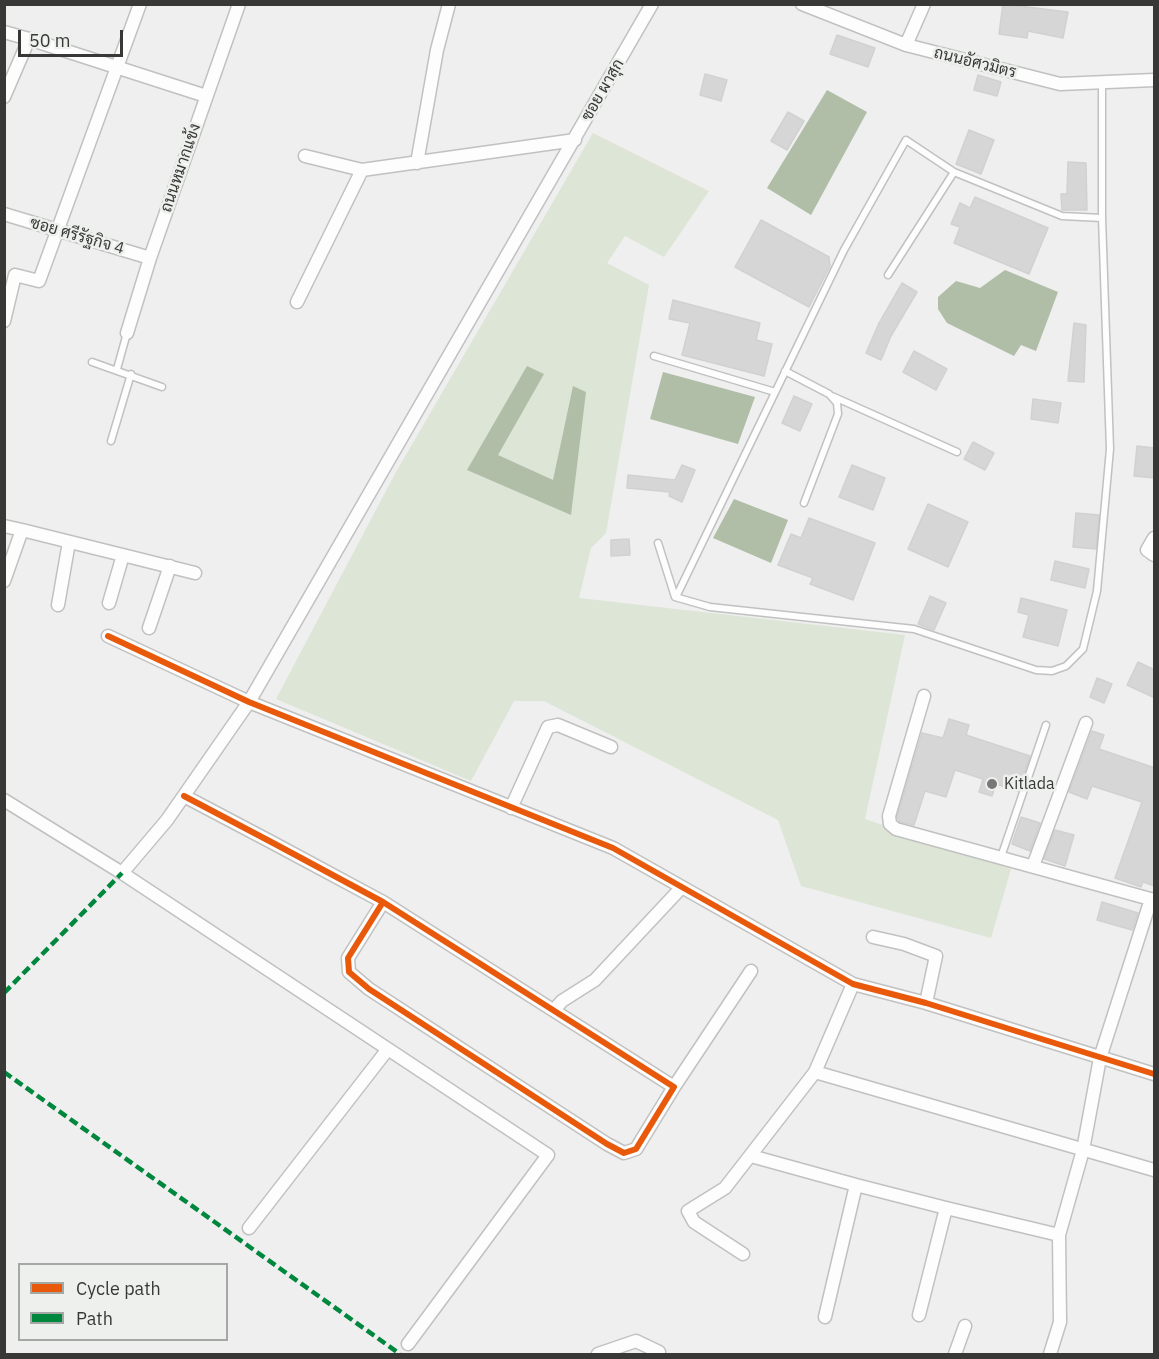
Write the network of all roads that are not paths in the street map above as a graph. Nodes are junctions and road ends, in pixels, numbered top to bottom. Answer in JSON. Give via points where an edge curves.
{"nodes":[{"id":1,"x":140,"y":4,"type":"edge"},
{"id":2,"x":238,"y":4,"type":"edge"},
{"id":3,"x":449,"y":4,"type":"edge"},
{"id":4,"x":652,"y":4,"type":"edge"},
{"id":5,"x":802,"y":4,"type":"edge"},
{"id":6,"x":924,"y":4,"type":"edge"},
{"id":7,"x":819,"y":7,"type":"edge"},
{"id":8,"x":4,"y":32,"type":"edge"},
{"id":9,"x":28,"y":39,"type":"junction"},
{"id":10,"x":906,"y":45,"type":"junction"},
{"id":11,"x":117,"y":68,"type":"junction"},
{"id":12,"x":1155,"y":80,"type":"edge"},
{"id":13,"x":1102,"y":82,"type":"junction"},
{"id":14,"x":206,"y":96,"type":"junction"},
{"id":15,"x":4,"y":97,"type":"edge"},
{"id":16,"x":575,"y":140,"type":"junction"},
{"id":17,"x":305,"y":156,"type":"dead end"},
{"id":18,"x":417,"y":163,"type":"junction"},
{"id":19,"x":362,"y":170,"type":"junction"},
{"id":20,"x":954,"y":172,"type":"junction"},
{"id":21,"x":4,"y":214,"type":"edge"},
{"id":22,"x":1102,"y":218,"type":"junction"},
{"id":23,"x":59,"y":232,"type":"junction"},
{"id":24,"x":150,"y":258,"type":"junction"},
{"id":25,"x":888,"y":275,"type":"dead end"},
{"id":26,"x":297,"y":302,"type":"dead end"},
{"id":27,"x":4,"y":321,"type":"edge"},
{"id":28,"x":128,"y":333,"type":"joint"},
{"id":29,"x":654,"y":356,"type":"dead end"},
{"id":30,"x":92,"y":362,"type":"dead end"},
{"id":31,"x":117,"y":369,"type":"junction"},
{"id":32,"x":785,"y":371,"type":"junction"},
{"id":33,"x":131,"y":374,"type":"junction"},
{"id":34,"x":162,"y":387,"type":"dead end"},
{"id":35,"x":775,"y":392,"type":"junction"},
{"id":36,"x":829,"y":394,"type":"junction"},
{"id":37,"x":111,"y":441,"type":"dead end"},
{"id":38,"x":957,"y":452,"type":"dead end"},
{"id":39,"x":804,"y":503,"type":"dead end"},
{"id":40,"x":4,"y":526,"type":"edge"},
{"id":41,"x":22,"y":530,"type":"junction"},
{"id":42,"x":1155,"y":538,"type":"edge"},
{"id":43,"x":69,"y":542,"type":"junction"},
{"id":44,"x":658,"y":543,"type":"dead end"},
{"id":45,"x":123,"y":555,"type":"junction"},
{"id":46,"x":1155,"y":555,"type":"edge"},
{"id":47,"x":170,"y":567,"type":"junction"},
{"id":48,"x":195,"y":573,"type":"dead end"},
{"id":49,"x":4,"y":581,"type":"edge"},
{"id":50,"x":675,"y":597,"type":"junction"},
{"id":51,"x":109,"y":603,"type":"dead end"},
{"id":52,"x":58,"y":605,"type":"dead end"},
{"id":53,"x":149,"y":628,"type":"dead end"},
{"id":54,"x":108,"y":636,"type":"dead end"},
{"id":55,"x":924,"y":696,"type":"dead end"},
{"id":56,"x":249,"y":702,"type":"junction"},
{"id":57,"x":1086,"y":723,"type":"dead end"},
{"id":58,"x":1046,"y":724,"type":"dead end"},
{"id":59,"x":611,"y":747,"type":"dead end"},
{"id":60,"x":184,"y":796,"type":"junction"},
{"id":61,"x":4,"y":800,"type":"edge"},
{"id":62,"x":511,"y":808,"type":"junction"},
{"id":63,"x":1001,"y":857,"type":"junction"},
{"id":64,"x":1033,"y":866,"type":"junction"},
{"id":65,"x":122,"y":873,"type":"junction"},
{"id":66,"x":682,"y":886,"type":"junction"},
{"id":67,"x":1153,"y":900,"type":"edge"},
{"id":68,"x":383,"y":902,"type":"junction"},
{"id":69,"x":873,"y":937,"type":"dead end"},
{"id":70,"x":751,"y":971,"type":"dead end"},
{"id":71,"x":853,"y":984,"type":"junction"},
{"id":72,"x":926,"y":1003,"type":"junction"},
{"id":73,"x":554,"y":1010,"type":"junction"},
{"id":74,"x":388,"y":1049,"type":"junction"},
{"id":75,"x":1100,"y":1058,"type":"junction"},
{"id":76,"x":815,"y":1072,"type":"junction"},
{"id":77,"x":1155,"y":1074,"type":"edge"},
{"id":78,"x":674,"y":1087,"type":"junction"},
{"id":79,"x":1083,"y":1150,"type":"junction"},
{"id":80,"x":750,"y":1156,"type":"junction"},
{"id":81,"x":1155,"y":1170,"type":"edge"},
{"id":82,"x":856,"y":1185,"type":"junction"},
{"id":83,"x":946,"y":1208,"type":"junction"},
{"id":84,"x":249,"y":1228,"type":"dead end"},
{"id":85,"x":1059,"y":1235,"type":"junction"},
{"id":86,"x":743,"y":1254,"type":"dead end"},
{"id":87,"x":919,"y":1315,"type":"dead end"},
{"id":88,"x":825,"y":1317,"type":"dead end"},
{"id":89,"x":965,"y":1326,"type":"dead end"},
{"id":90,"x":408,"y":1344,"type":"dead end"},
{"id":91,"x":659,"y":1352,"type":"dead end"},
{"id":92,"x":598,"y":1354,"type":"edge"},
{"id":93,"x":955,"y":1354,"type":"edge"},
{"id":94,"x":1050,"y":1354,"type":"edge"}],
"edges":[{"from":1,"to":11,"type":"street"},
{"from":2,"to":14,"type":"street","name":"ถนนหมากแข้ง"},
{"from":3,"to":18,"type":"street"},
{"from":4,"to":16,"type":"street","name":"ซอย ผาสุก"},
{"from":5,"to":7,"type":"street","name":"ถนนอัศวมิตร"},
{"from":6,"to":10,"type":"street"},
{"from":7,"to":10,"type":"street","name":"ถนนอัศวมิตร"},
{"from":8,"to":9,"type":"street"},
{"from":9,"to":11,"type":"street"},
{"from":9,"to":15,"type":"street"},
{"from":10,"to":13,"type":"street","name":"ถนนอัศวมิตร","via":[[1060,84]]},
{"from":11,"to":14,"type":"street"},
{"from":11,"to":23,"type":"street"},
{"from":12,"to":13,"type":"street","name":"ถนนอัศวมิตร"},
{"from":13,"to":22,"type":"lane"},
{"from":14,"to":24,"type":"street","name":"ถนนหมากแข้ง"},
{"from":16,"to":18,"type":"street"},
{"from":16,"to":56,"type":"street","name":"ซอย ผาสุก"},
{"from":17,"to":19,"type":"street"},
{"from":18,"to":19,"type":"street"},
{"from":19,"to":26,"type":"street"},
{"from":20,"to":22,"type":"lane","via":[[1062,216]]},
{"from":20,"to":25,"type":"lane"},
{"from":20,"to":32,"type":"lane","via":[[906,140],[844,250]]},
{"from":21,"to":23,"type":"street","name":"ซอย ศรีรัฐกิจ 4"},
{"from":22,"to":50,"type":"lane","via":[[1110,449],[1097,591],[1083,649],[1066,666],[1052,671],[1036,670],[914,629],[710,607]]},
{"from":23,"to":24,"type":"street","name":"ซอย ศรีรัฐกิจ 4"},
{"from":23,"to":27,"type":"street","via":[[39,281],[15,275]]},
{"from":24,"to":28,"type":"street","name":"ถนนหมากแข้ง"},
{"from":28,"to":31,"type":"lane"},
{"from":29,"to":35,"type":"lane"},
{"from":30,"to":31,"type":"lane"},
{"from":31,"to":33,"type":"lane"},
{"from":32,"to":35,"type":"lane"},
{"from":32,"to":36,"type":"lane"},
{"from":33,"to":34,"type":"lane"},
{"from":33,"to":37,"type":"lane"},
{"from":35,"to":50,"type":"lane"},
{"from":36,"to":38,"type":"lane"},
{"from":36,"to":39,"type":"lane","via":[[837,403],[838,414]]},
{"from":40,"to":41,"type":"street"},
{"from":41,"to":43,"type":"street"},
{"from":41,"to":49,"type":"street"},
{"from":42,"to":46,"type":"street","via":[[1147,550]]},
{"from":43,"to":45,"type":"street"},
{"from":43,"to":52,"type":"street"},
{"from":44,"to":50,"type":"lane"},
{"from":45,"to":47,"type":"street"},
{"from":45,"to":51,"type":"street"},
{"from":47,"to":48,"type":"street"},
{"from":47,"to":53,"type":"street"},
{"from":54,"to":56,"type":"street"},
{"from":55,"to":63,"type":"street","via":[[889,816],[890,824],[896,829]]},
{"from":56,"to":60,"type":"street","name":"ซอย ผาสุก"},
{"from":56,"to":62,"type":"street"},
{"from":57,"to":64,"type":"street"},
{"from":58,"to":63,"type":"lane"},
{"from":59,"to":62,"type":"street","via":[[558,725],[548,727]]},
{"from":60,"to":65,"type":"street","name":"ซอย ผาสุก"},
{"from":60,"to":68,"type":"street"},
{"from":61,"to":65,"type":"street"},
{"from":62,"to":66,"type":"street","via":[[613,848]]},
{"from":63,"to":64,"type":"street"},
{"from":64,"to":67,"type":"street"},
{"from":65,"to":74,"type":"street"},
{"from":66,"to":71,"type":"street"},
{"from":66,"to":73,"type":"street","via":[[595,980]]},
{"from":67,"to":75,"type":"street"},
{"from":68,"to":73,"type":"street"},
{"from":68,"to":78,"type":"street","via":[[348,958],[349,972],[369,989],[607,1144],[624,1153],[636,1149]]},
{"from":69,"to":72,"type":"street","via":[[936,956]]},
{"from":70,"to":78,"type":"street"},
{"from":71,"to":72,"type":"street"},
{"from":71,"to":76,"type":"street"},
{"from":72,"to":75,"type":"street"},
{"from":73,"to":78,"type":"street"},
{"from":74,"to":84,"type":"street"},
{"from":74,"to":90,"type":"street","via":[[548,1155]]},
{"from":75,"to":77,"type":"street"},
{"from":75,"to":79,"type":"street"},
{"from":76,"to":79,"type":"street"},
{"from":76,"to":80,"type":"street"},
{"from":79,"to":81,"type":"street"},
{"from":79,"to":85,"type":"street"},
{"from":80,"to":82,"type":"street"},
{"from":80,"to":86,"type":"street","via":[[725,1188],[688,1211],[694,1222]]},
{"from":82,"to":83,"type":"street"},
{"from":82,"to":88,"type":"street"},
{"from":83,"to":85,"type":"street"},
{"from":83,"to":87,"type":"street"},
{"from":85,"to":94,"type":"street","via":[[1060,1322]]},
{"from":89,"to":93,"type":"street"},
{"from":91,"to":92,"type":"street","via":[[636,1341]]}]}
